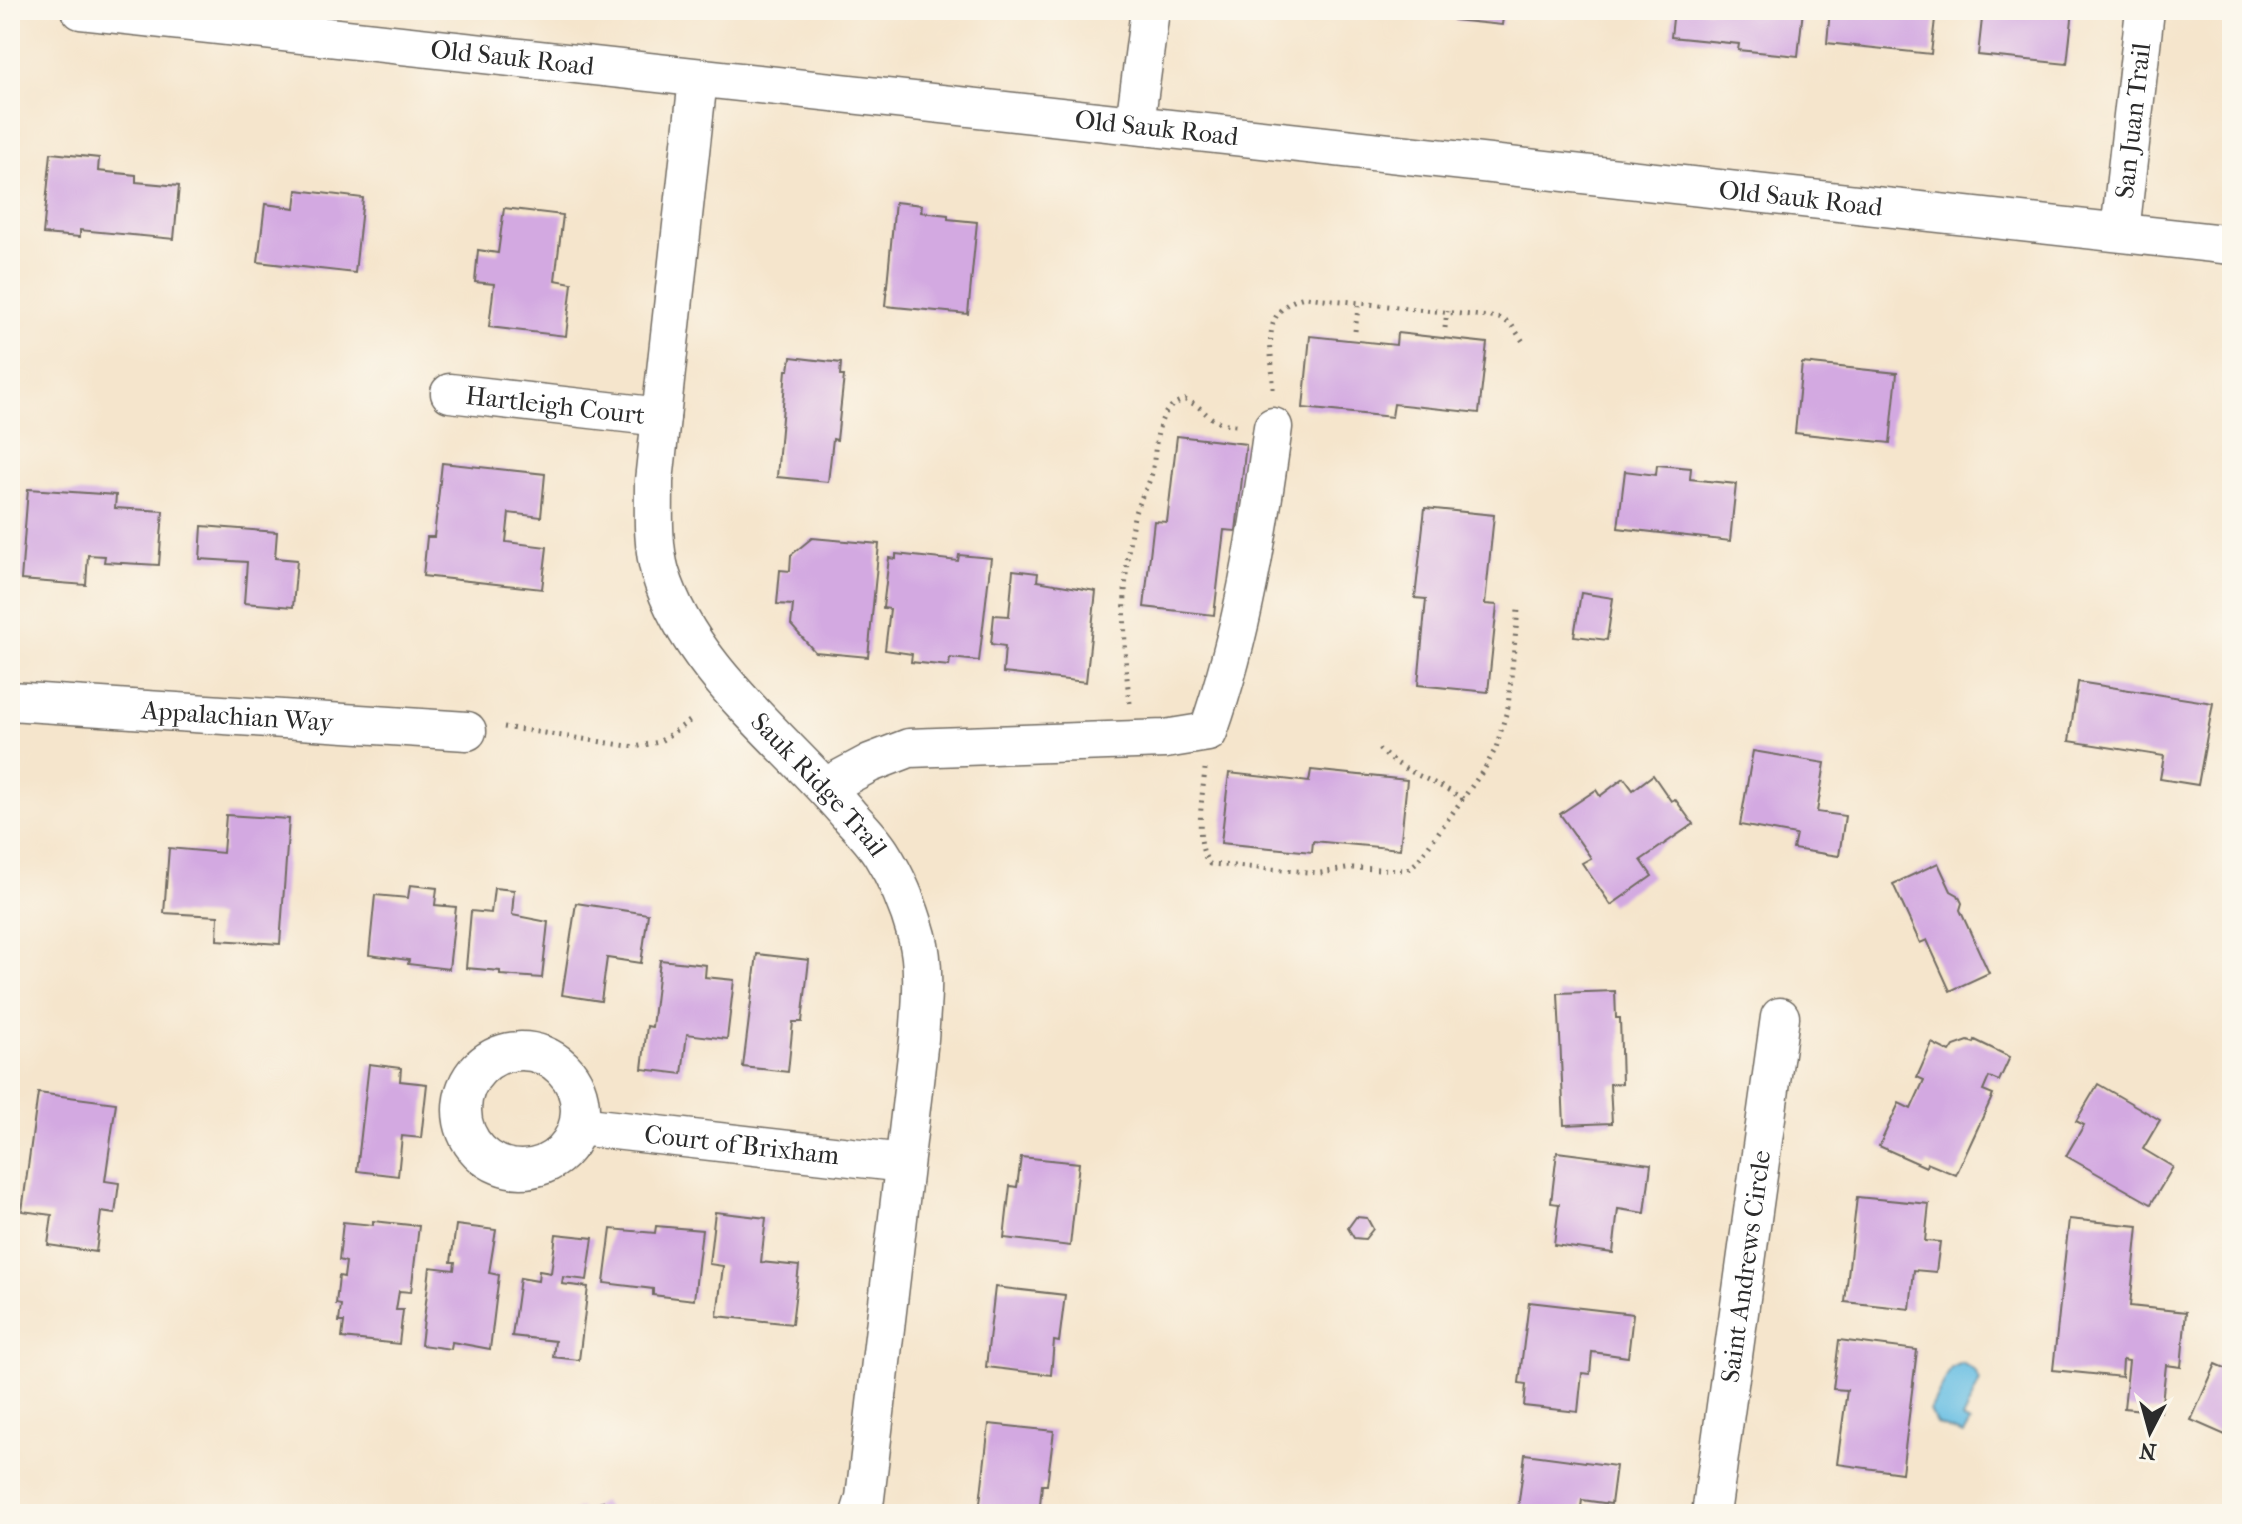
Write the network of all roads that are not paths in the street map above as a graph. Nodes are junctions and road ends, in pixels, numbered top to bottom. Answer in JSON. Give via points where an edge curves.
{"nodes":[{"id":1,"x":81,"y":10,"type":"edge"},
{"id":2,"x":1150,"y":10,"type":"edge"},
{"id":3,"x":2145,"y":10,"type":"edge"},
{"id":4,"x":698,"y":79,"type":"junction"},
{"id":5,"x":1135,"y":124,"type":"junction"},
{"id":6,"x":2120,"y":232,"type":"junction"},
{"id":7,"x":2232,"y":245,"type":"edge"},
{"id":8,"x":450,"y":393,"type":"dead end"},
{"id":9,"x":661,"y":417,"type":"junction"},
{"id":10,"x":1273,"y":427,"type":"road end"},
{"id":11,"x":10,"y":701,"type":"edge"},
{"id":12,"x":467,"y":731,"type":"road end"},
{"id":13,"x":825,"y":787,"type":"junction"},
{"id":14,"x":1780,"y":1017,"type":"dead end"},
{"id":15,"x":579,"y":1126,"type":"dead end"},
{"id":16,"x":904,"y":1163,"type":"junction"},
{"id":17,"x":860,"y":1514,"type":"edge"},
{"id":18,"x":1711,"y":1514,"type":"edge"}],
"edges":[{"from":1,"to":4,"type":"street","name":"Old Sauk Road"},
{"from":2,"to":5,"type":"street"},
{"from":3,"to":6,"type":"street","name":"San Juan Trail"},
{"from":4,"to":5,"type":"street","name":"Old Sauk Road"},
{"from":4,"to":9,"type":"street","name":"Sauk Ridge Trail"},
{"from":5,"to":6,"type":"street","name":"Old Sauk Road"},
{"from":6,"to":7,"type":"street","name":"Old Sauk Road"},
{"from":8,"to":9,"type":"street","name":"Hartleigh Court"},
{"from":9,"to":13,"type":"street","name":"Sauk Ridge Trail","via":[[653,527],[671,603],[703,656]]},
{"from":10,"to":13,"type":"street","via":[[1260,527],[1225,685],[1208,732],[1165,739],[909,748]]},
{"from":11,"to":12,"type":"street","name":"Appalachian Way"},
{"from":13,"to":16,"type":"street","name":"Sauk Ridge Trail","via":[[880,852],[919,939],[919,1039]]},
{"from":14,"to":18,"type":"street","name":"Saint Andrews Circle"},
{"from":15,"to":16,"type":"street","name":"Court of Brixham"},
{"from":16,"to":17,"type":"street","name":"Sauk Ridge Trail"}]}
